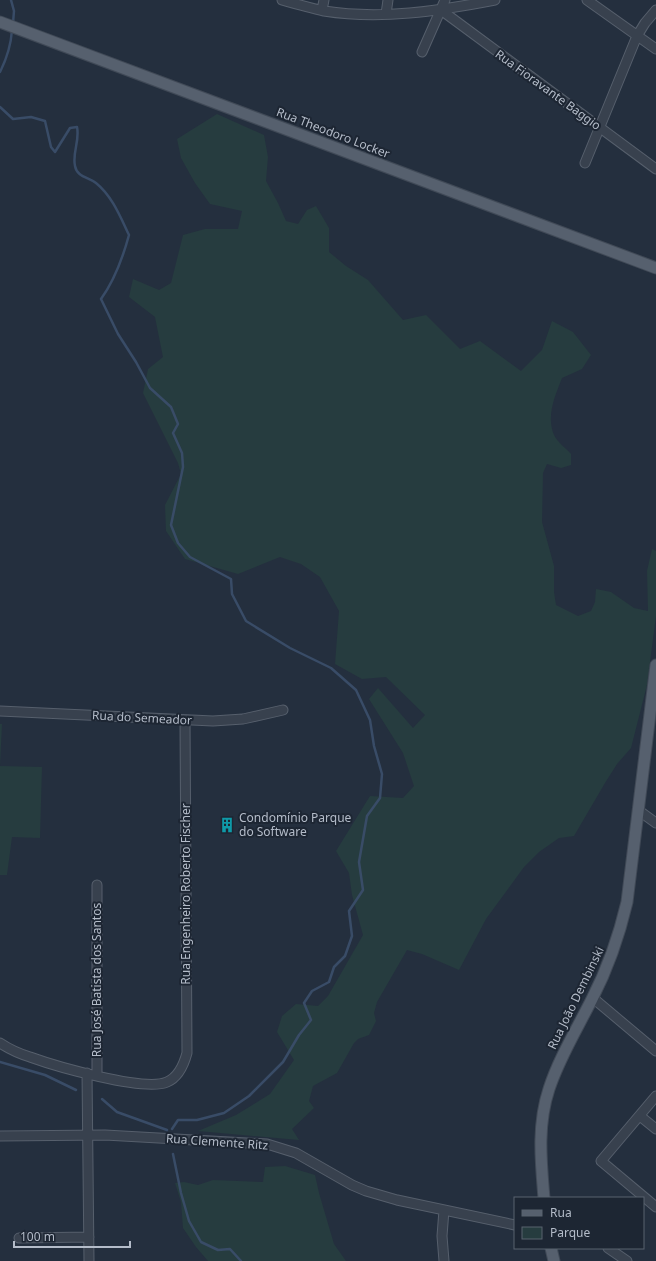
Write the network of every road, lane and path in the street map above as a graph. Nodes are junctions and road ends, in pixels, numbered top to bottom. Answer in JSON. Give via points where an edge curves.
{"nodes":[{"id":1,"x":282,"y":0,"type":"edge"},
{"id":2,"x":324,"y":0,"type":"edge"},
{"id":3,"x":388,"y":0,"type":"edge"},
{"id":4,"x":445,"y":0,"type":"edge"},
{"id":5,"x":495,"y":0,"type":"edge"},
{"id":6,"x":588,"y":0,"type":"edge"},
{"id":7,"x":322,"y":10,"type":"junction"},
{"id":8,"x":441,"y":10,"type":"junction"},
{"id":9,"x":656,"y":10,"type":"edge"},
{"id":10,"x":386,"y":14,"type":"junction"},
{"id":11,"x":1,"y":22,"type":"edge"},
{"id":12,"x":637,"y":36,"type":"junction"},
{"id":13,"x":656,"y":49,"type":"edge"},
{"id":14,"x":422,"y":52,"type":"dead end"},
{"id":15,"x":600,"y":128,"type":"junction"},
{"id":16,"x":585,"y":164,"type":"dead end"},
{"id":17,"x":656,"y":169,"type":"edge"},
{"id":18,"x":656,"y":268,"type":"edge"},
{"id":19,"x":656,"y":665,"type":"edge"},
{"id":20,"x":284,"y":710,"type":"dead end"},
{"id":21,"x":0,"y":711,"type":"edge"},
{"id":22,"x":185,"y":720,"type":"junction"},
{"id":23,"x":638,"y":810,"type":"junction"},
{"id":24,"x":656,"y":823,"type":"edge"},
{"id":25,"x":97,"y":886,"type":"dead end"},
{"id":26,"x":593,"y":998,"type":"junction"},
{"id":27,"x":0,"y":1043,"type":"edge"},
{"id":28,"x":656,"y":1051,"type":"edge"},
{"id":29,"x":87,"y":1073,"type":"junction"},
{"id":30,"x":97,"y":1075,"type":"junction"},
{"id":31,"x":656,"y":1096,"type":"edge"},
{"id":32,"x":640,"y":1116,"type":"junction"},
{"id":33,"x":656,"y":1129,"type":"edge"},
{"id":34,"x":88,"y":1135,"type":"junction"},
{"id":35,"x":0,"y":1136,"type":"edge"},
{"id":36,"x":544,"y":1197,"type":"edge"},
{"id":37,"x":656,"y":1207,"type":"edge"},
{"id":38,"x":444,"y":1210,"type":"junction"},
{"id":39,"x":514,"y":1225,"type":"edge"},
{"id":40,"x":89,"y":1237,"type":"junction"},
{"id":41,"x":20,"y":1238,"type":"dead end"},
{"id":42,"x":551,"y":1249,"type":"edge"},
{"id":43,"x":609,"y":1249,"type":"edge"},
{"id":44,"x":89,"y":1261,"type":"edge"},
{"id":45,"x":444,"y":1261,"type":"edge"},
{"id":46,"x":554,"y":1261,"type":"edge"},
{"id":47,"x":627,"y":1261,"type":"edge"}],
"edges":[{"from":1,"to":7,"type":"street"},
{"from":2,"to":7,"type":"street"},
{"from":3,"to":10,"type":"street"},
{"from":4,"to":8,"type":"street"},
{"from":5,"to":8,"type":"street"},
{"from":6,"to":12,"type":"street"},
{"from":7,"to":10,"type":"street","via":[[352,14]]},
{"from":8,"to":10,"type":"street"},
{"from":8,"to":14,"type":"street"},
{"from":8,"to":15,"type":"street","name":"Rua Fioravante Baggio"},
{"from":9,"to":12,"type":"street"},
{"from":11,"to":18,"type":"main road","name":"Rua Theodoro Locker"},
{"from":12,"to":13,"type":"street"},
{"from":12,"to":15,"type":"street"},
{"from":15,"to":16,"type":"street"},
{"from":15,"to":17,"type":"street","name":"Rua Fioravante Baggio"},
{"from":19,"to":23,"type":"main road","name":"Rua João Dembinski"},
{"from":20,"to":22,"type":"street","name":"Rua do Semeador","via":[[243,719]]},
{"from":21,"to":22,"type":"street","name":"Rua do Semeador"},
{"from":22,"to":30,"type":"street","name":"Rua Engenheiro Roberto Fischer","via":[[187,1053],[182,1067],[172,1080],[160,1084],[134,1084]]},
{"from":23,"to":24,"type":"street"},
{"from":23,"to":26,"type":"main road","name":"Rua João Dembinski","via":[[623,920],[611,958]]},
{"from":25,"to":30,"type":"street","name":"Rua José Batista dos Santos"},
{"from":26,"to":28,"type":"street"},
{"from":26,"to":36,"type":"main road","name":"Rua João Dembinski","via":[[559,1064],[547,1095],[541,1140]]},
{"from":27,"to":29,"type":"street","via":[[29,1057]]},
{"from":29,"to":30,"type":"street"},
{"from":29,"to":34,"type":"street","name":"Rua José Batista dos Santos"},
{"from":31,"to":32,"type":"street"},
{"from":32,"to":33,"type":"street"},
{"from":32,"to":37,"type":"street","via":[[601,1161]]},
{"from":34,"to":35,"type":"street","name":"Rua Clemente Ritz"},
{"from":34,"to":38,"type":"street","name":"Rua Clemente Ritz","via":[[276,1146],[306,1157],[366,1191]]},
{"from":34,"to":40,"type":"street","name":"Rua José Batista dos Santos"},
{"from":38,"to":39,"type":"street","name":"Rua Clemente Ritz"},
{"from":38,"to":45,"type":"street"},
{"from":40,"to":41,"type":"street"},
{"from":40,"to":44,"type":"street","name":"Rua José Batista dos Santos"},
{"from":42,"to":46,"type":"main road"},
{"from":43,"to":47,"type":"street"}]}
